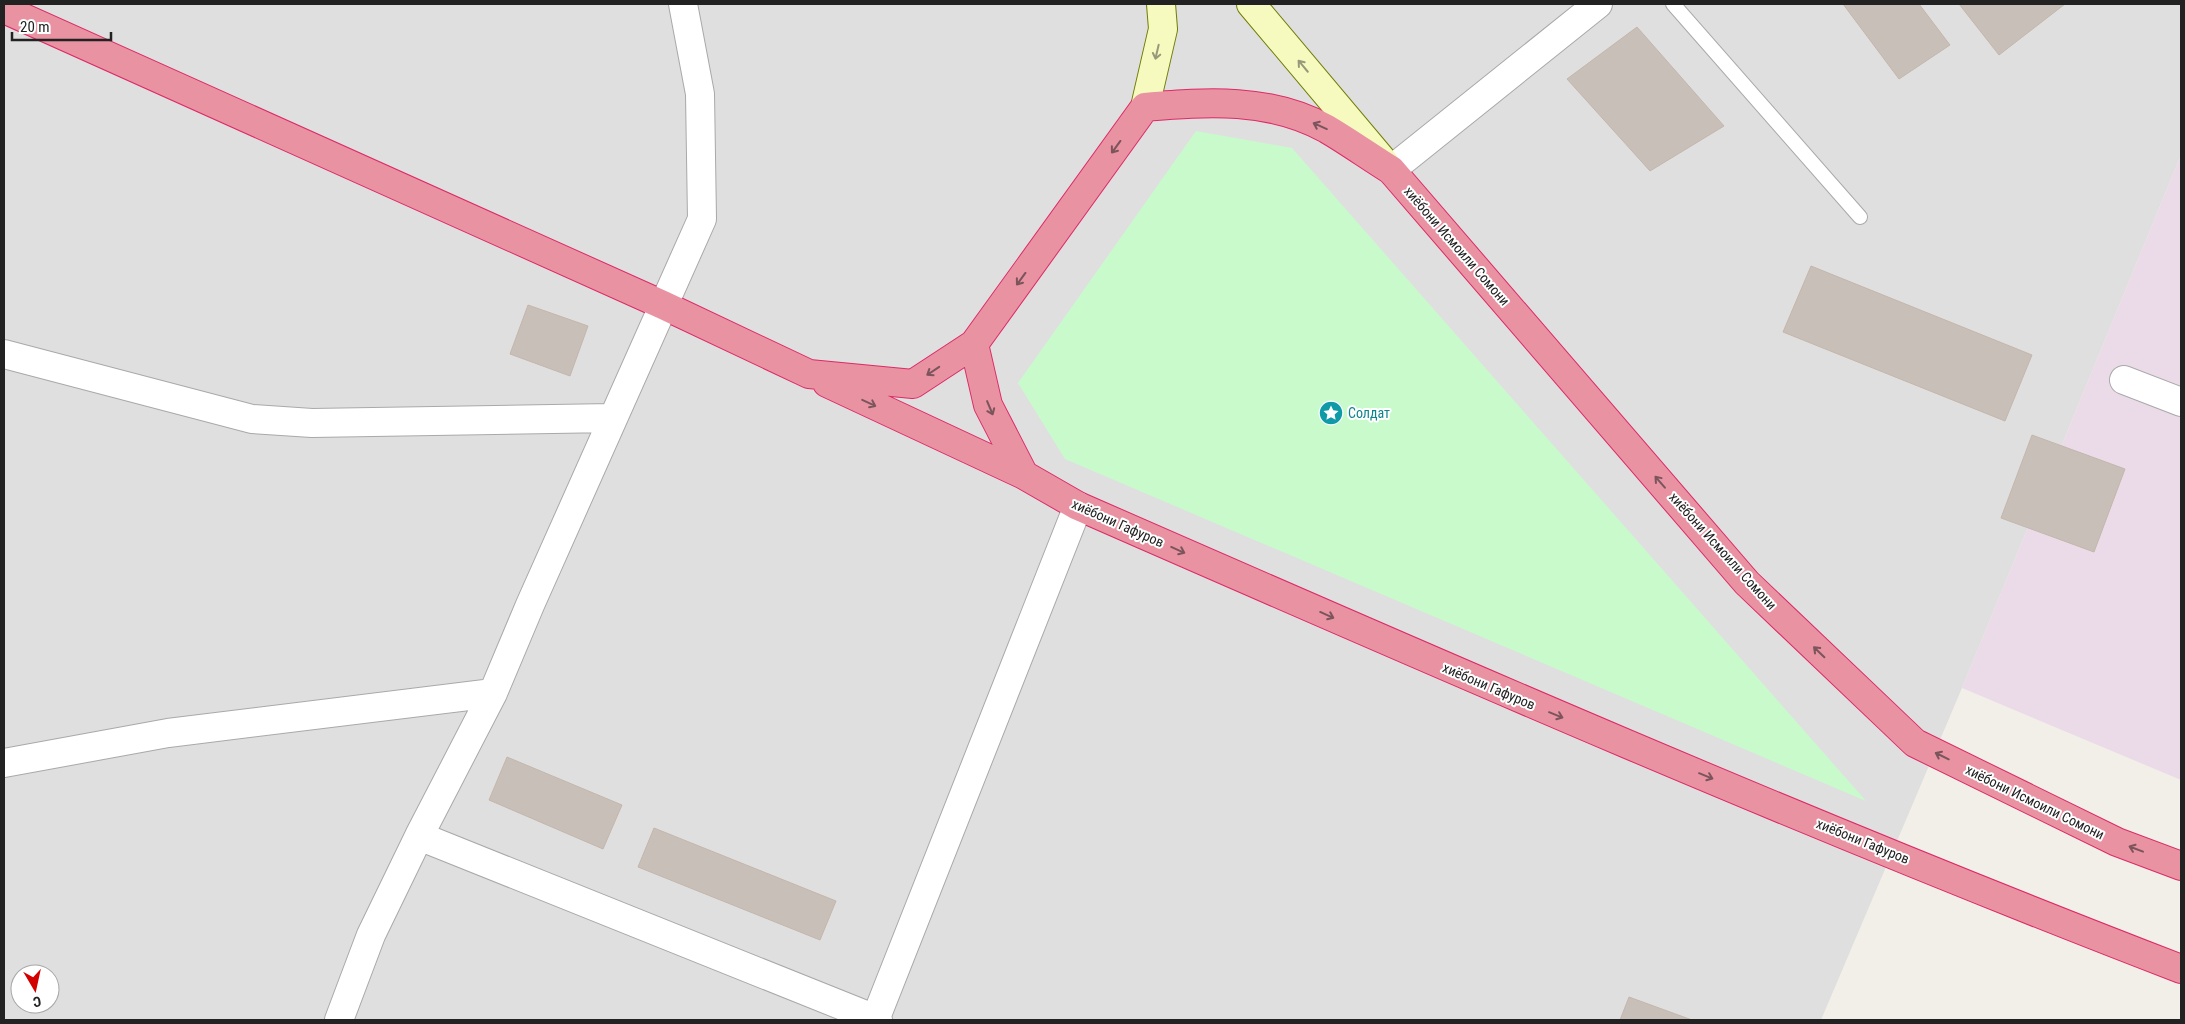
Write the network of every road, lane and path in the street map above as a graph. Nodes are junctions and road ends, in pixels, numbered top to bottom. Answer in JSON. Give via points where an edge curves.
{"nodes":[{"id":1,"x":682,"y":4,"type":"edge"},
{"id":2,"x":1161,"y":4,"type":"edge"},
{"id":3,"x":1251,"y":4,"type":"edge"},
{"id":4,"x":1598,"y":4,"type":"edge"},
{"id":5,"x":1673,"y":4,"type":"edge"},
{"id":6,"x":4,"y":9,"type":"edge"},
{"id":7,"x":1145,"y":108,"type":"junction"},
{"id":8,"x":1391,"y":170,"type":"junction"},
{"id":9,"x":1860,"y":217,"type":"dead end"},
{"id":10,"x":664,"y":305,"type":"junction"},
{"id":11,"x":974,"y":344,"type":"junction"},
{"id":12,"x":4,"y":354,"type":"edge"},
{"id":13,"x":809,"y":374,"type":"junction"},
{"id":14,"x":2124,"y":380,"type":"dead end"},
{"id":15,"x":2181,"y":402,"type":"edge"},
{"id":16,"x":612,"y":418,"type":"junction"},
{"id":17,"x":1024,"y":475,"type":"junction"},
{"id":18,"x":1078,"y":506,"type":"junction"},
{"id":19,"x":493,"y":693,"type":"junction"},
{"id":20,"x":4,"y":763,"type":"edge"},
{"id":21,"x":419,"y":836,"type":"junction"},
{"id":22,"x":2181,"y":866,"type":"edge"},
{"id":23,"x":2181,"y":969,"type":"edge"},
{"id":24,"x":339,"y":1020,"type":"edge"},
{"id":25,"x":876,"y":1020,"type":"edge"}],
"edges":[{"from":1,"to":10,"type":"street","via":[[700,94],[702,219]]},
{"from":2,"to":7,"type":"street","one_way":true,"via":[[1162,29]]},
{"from":8,"to":3,"type":"street","one_way":true},
{"from":4,"to":8,"type":"street"},
{"from":5,"to":9,"type":"lane"},
{"from":6,"to":10,"type":"highway","name":"хиёбони Гафуров"},
{"from":8,"to":7,"type":"highway","name":"хиёбони Исмоили Сомони","one_way":true,"via":[[1326,129],[1290,113],[1220,102]]},
{"from":7,"to":11,"type":"highway","one_way":true},
{"from":22,"to":8,"type":"highway","name":"хиёбони Исмоили Сомони","one_way":true,"via":[[2117,842],[1915,743],[1748,583]]},
{"from":10,"to":13,"type":"highway","name":"хиёбони Гафуров"},
{"from":10,"to":16,"type":"street"},
{"from":11,"to":13,"type":"highway","one_way":true,"via":[[913,384]]},
{"from":11,"to":17,"type":"highway","one_way":true,"via":[[988,405]]},
{"from":12,"to":16,"type":"street","via":[[252,419],[312,423]]},
{"from":13,"to":17,"type":"highway","name":"хиёбони Гафуров","one_way":true},
{"from":14,"to":15,"type":"street"},
{"from":16,"to":19,"type":"street"},
{"from":17,"to":18,"type":"highway","name":"хиёбони Гафуров"},
{"from":18,"to":23,"type":"highway","name":"хиёбони Гафуров","one_way":true,"via":[[1535,706]]},
{"from":18,"to":25,"type":"street"},
{"from":19,"to":20,"type":"street","via":[[168,733]]},
{"from":19,"to":21,"type":"street"},
{"from":21,"to":24,"type":"street","via":[[371,935]]},
{"from":21,"to":25,"type":"street"}]}
